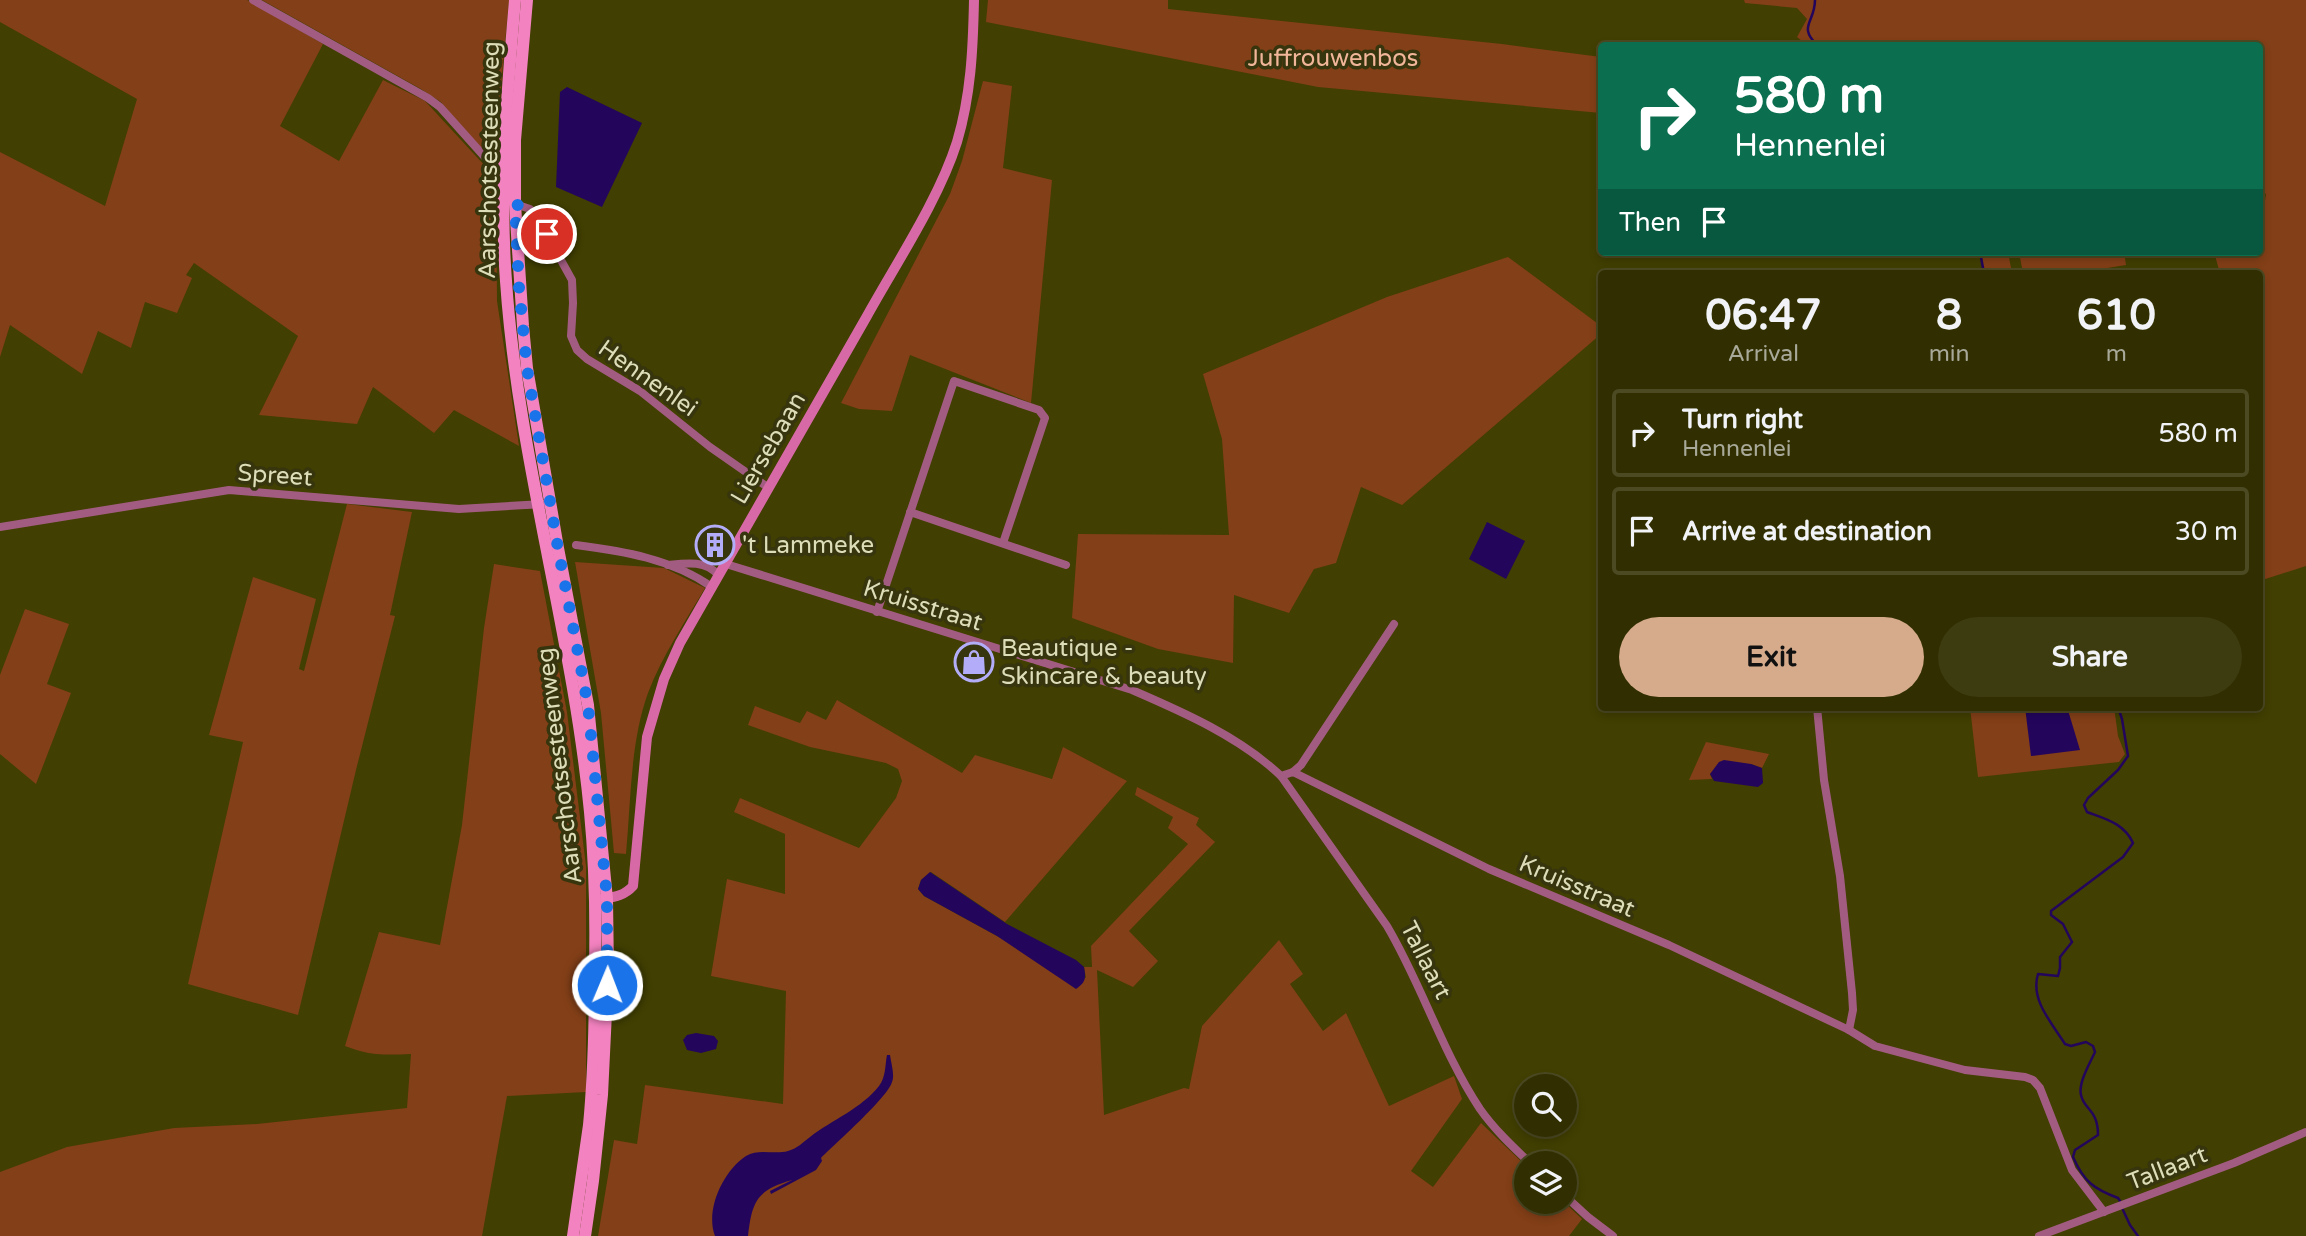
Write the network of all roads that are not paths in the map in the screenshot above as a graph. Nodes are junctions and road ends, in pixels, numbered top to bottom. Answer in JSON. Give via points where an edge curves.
{"nodes":[{"id":1,"x":253,"y":0,"type":"edge"},
{"id":2,"x":515,"y":0,"type":"edge"},
{"id":3,"x":527,"y":0,"type":"edge"},
{"id":4,"x":974,"y":0,"type":"edge"},
{"id":5,"x":505,"y":168,"type":"junction"},
{"id":6,"x":515,"y":204,"type":"junction"},
{"id":7,"x":769,"y":488,"type":"junction"},
{"id":8,"x":545,"y":504,"type":"junction"},
{"id":9,"x":910,"y":512,"type":"junction"},
{"id":10,"x":0,"y":527,"type":"edge"},
{"id":11,"x":1003,"y":543,"type":"junction"},
{"id":12,"x":576,"y":545,"type":"dead end"},
{"id":13,"x":726,"y":564,"type":"junction"},
{"id":14,"x":668,"y":565,"type":"junction"},
{"id":15,"x":1066,"y":565,"type":"dead end"},
{"id":16,"x":718,"y":575,"type":"junction"},
{"id":17,"x":712,"y":587,"type":"junction"},
{"id":18,"x":877,"y":611,"type":"junction"},
{"id":19,"x":1394,"y":624,"type":"dead end"},
{"id":20,"x":1817,"y":711,"type":"edge"},
{"id":21,"x":1293,"y":772,"type":"junction"},
{"id":22,"x":1280,"y":776,"type":"junction"},
{"id":23,"x":601,"y":900,"type":"junction"},
{"id":24,"x":601,"y":984,"type":"junction"},
{"id":25,"x":1849,"y":1030,"type":"junction"},
{"id":26,"x":2306,"y":1132,"type":"edge"},
{"id":27,"x":1518,"y":1151,"type":"edge"},
{"id":28,"x":1577,"y":1207,"type":"edge"},
{"id":29,"x":2104,"y":1212,"type":"junction"},
{"id":30,"x":573,"y":1236,"type":"edge"},
{"id":31,"x":585,"y":1236,"type":"edge"},
{"id":32,"x":1613,"y":1236,"type":"edge"},
{"id":33,"x":2039,"y":1236,"type":"edge"}],
"edges":[{"from":1,"to":5,"type":"street","via":[[428,98],[491,164]]},
{"from":2,"to":5,"type":"main road","name":"Aarschotsesteenweg"},
{"from":3,"to":6,"type":"main road","name":"Aarschotsesteenweg"},
{"from":4,"to":7,"type":"street","name":"Liersebaan","via":[[968,97],[948,166]]},
{"from":5,"to":8,"type":"main road","name":"Aarschotsesteenweg","via":[[506,282],[521,411]]},
{"from":6,"to":7,"type":"street","name":"Hennenlei","via":[[537,217],[570,274],[574,289],[571,337],[577,350]]},
{"from":6,"to":8,"type":"main road","name":"Aarschotsesteenweg","via":[[527,368]]},
{"from":7,"to":13,"type":"street","name":"Liersebaan"},
{"from":8,"to":10,"type":"street","name":"Spreet","via":[[459,509],[229,490]]},
{"from":8,"to":23,"type":"main road","name":"Aarschotsesteenweg"},
{"from":9,"to":11,"type":"street"},
{"from":9,"to":11,"type":"street","via":[[954,382],[973,387],[1039,410],[1045,418]]},
{"from":9,"to":18,"type":"street"},
{"from":11,"to":15,"type":"street"},
{"from":12,"to":14,"type":"street","via":[[619,550]]},
{"from":13,"to":16,"type":"street","name":"Liersebaan"},
{"from":13,"to":18,"type":"street","name":"Kruisstraat"},
{"from":14,"to":16,"type":"street","via":[[707,565]]},
{"from":14,"to":17,"type":"street"},
{"from":16,"to":17,"type":"street","name":"Liersebaan"},
{"from":17,"to":23,"type":"street","name":"Liersebaan","via":[[680,643],[652,712],[633,886],[619,896]]},
{"from":18,"to":22,"type":"street","name":"Kruisstraat","via":[[1144,695],[1248,750]]},
{"from":19,"to":21,"type":"street"},
{"from":20,"to":25,"type":"street","via":[[1853,1001]]},
{"from":21,"to":22,"type":"street"},
{"from":21,"to":25,"type":"street","name":"Kruisstraat","via":[[1489,869],[1669,945]]},
{"from":22,"to":27,"type":"street","name":"Tallaart","via":[[1388,926],[1456,1066],[1481,1109]]},
{"from":23,"to":24,"type":"main road","name":"Aarschotsesteenweg"},
{"from":24,"to":30,"type":"main road","name":"Aarschotsesteenweg","via":[[589,1124]]},
{"from":24,"to":31,"type":"main road","name":"Aarschotsesteenweg","via":[[602,1095]]},
{"from":25,"to":29,"type":"street","name":"Kruisstraat","via":[[1875,1046],[1899,1053],[1965,1070],[2030,1078],[2040,1088],[2071,1170]]},
{"from":26,"to":29,"type":"street","name":"Tallaart"},
{"from":28,"to":32,"type":"street"},
{"from":29,"to":33,"type":"street","name":"Tallaart"}]}
